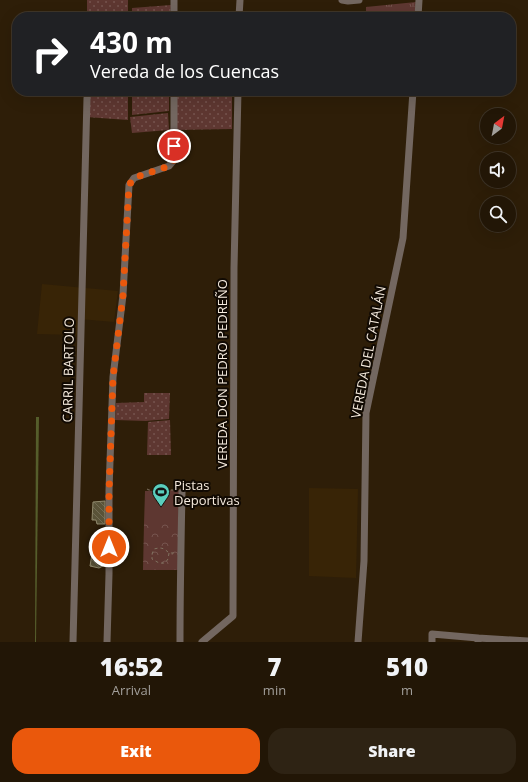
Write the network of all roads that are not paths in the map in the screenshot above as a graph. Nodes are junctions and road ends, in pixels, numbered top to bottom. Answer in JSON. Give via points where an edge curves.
{"nodes":[{"id":1,"x":174,"y":0,"type":"edge"},
{"id":2,"x":240,"y":0,"type":"edge"},
{"id":3,"x":342,"y":0,"type":"edge"},
{"id":4,"x":358,"y":0,"type":"edge"},
{"id":5,"x":419,"y":0,"type":"edge"},
{"id":6,"x":174,"y":12,"type":"edge"},
{"id":7,"x":239,"y":12,"type":"edge"},
{"id":8,"x":418,"y":12,"type":"edge"},
{"id":9,"x":174,"y":96,"type":"edge"},
{"id":10,"x":238,"y":96,"type":"edge"},
{"id":11,"x":413,"y":96,"type":"edge"},
{"id":12,"x":87,"y":98,"type":"dead end"},
{"id":13,"x":182,"y":491,"type":"road end"},
{"id":14,"x":478,"y":640,"type":"edge"},
{"id":15,"x":497,"y":641,"type":"edge"},
{"id":16,"x":528,"y":641,"type":"edge"},
{"id":17,"x":74,"y":642,"type":"edge"},
{"id":18,"x":107,"y":642,"type":"edge"},
{"id":19,"x":180,"y":642,"type":"edge"},
{"id":20,"x":202,"y":642,"type":"edge"},
{"id":21,"x":358,"y":642,"type":"edge"},
{"id":22,"x":432,"y":642,"type":"edge"}],
"edges":[{"from":1,"to":6,"type":"street"},
{"from":2,"to":7,"type":"street"},
{"from":3,"to":4,"type":"street"},
{"from":5,"to":8,"type":"street"},
{"from":9,"to":18,"type":"street","via":[[174,160],[169,166],[134,178],[129,185],[123,295],[113,377]]},
{"from":10,"to":20,"type":"street","name":"VEREDA DON PEDRO PEDREÑO","via":[[234,268],[233,616]]},
{"from":11,"to":21,"type":"street","name":"VEREDA DEL CATALÁN","via":[[403,238],[366,413],[364,561]]},
{"from":12,"to":17,"type":"street","name":"CARRIL BARTOLO"},
{"from":13,"to":19,"type":"street"},
{"from":14,"to":15,"type":"street"},
{"from":14,"to":22,"type":"street","via":[[432,634]]},
{"from":15,"to":16,"type":"street"}]}
